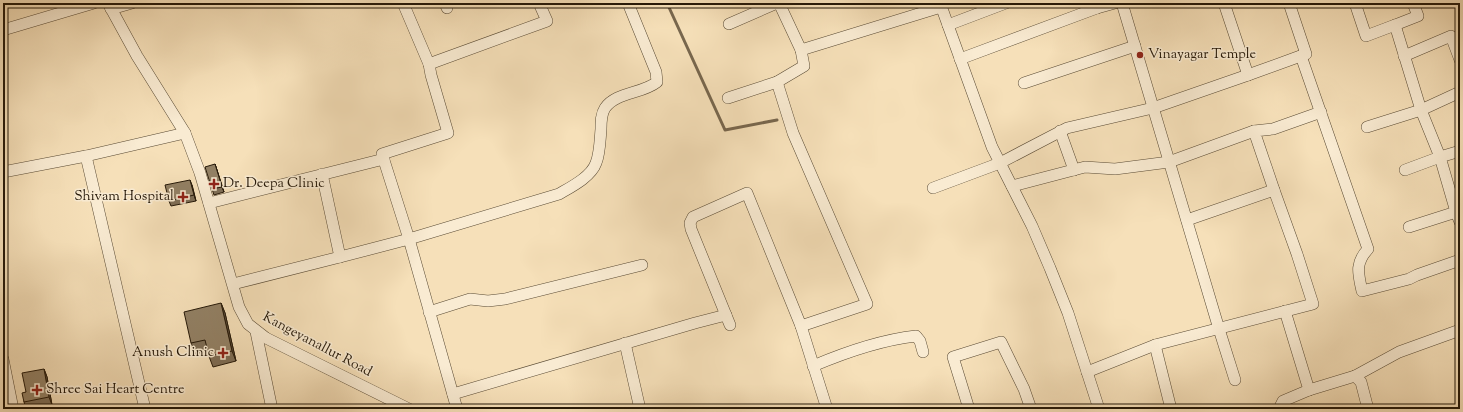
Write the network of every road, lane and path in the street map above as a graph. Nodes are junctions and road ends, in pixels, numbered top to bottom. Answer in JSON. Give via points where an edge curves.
{"nodes":[{"id":1,"x":94,"y":3,"type":"edge"},
{"id":2,"x":132,"y":3,"type":"edge"},
{"id":3,"x":402,"y":3,"type":"edge"},
{"id":4,"x":539,"y":3,"type":"edge"},
{"id":5,"x":628,"y":3,"type":"edge"},
{"id":6,"x":775,"y":3,"type":"edge"},
{"id":7,"x":1006,"y":3,"type":"edge"},
{"id":8,"x":1114,"y":3,"type":"edge"},
{"id":9,"x":1122,"y":3,"type":"edge"},
{"id":10,"x":1224,"y":3,"type":"edge"},
{"id":11,"x":1289,"y":3,"type":"edge"},
{"id":12,"x":1355,"y":3,"type":"edge"},
{"id":13,"x":1413,"y":3,"type":"edge"},
{"id":14,"x":940,"y":5,"type":"edge"},
{"id":15,"x":109,"y":6,"type":"edge"},
{"id":16,"x":1096,"y":6,"type":"edge"},
{"id":17,"x":729,"y":24,"type":"dead end"},
{"id":18,"x":948,"y":25,"type":"junction"},
{"id":19,"x":1395,"y":26,"type":"junction"},
{"id":20,"x":3,"y":30,"type":"edge"},
{"id":21,"x":1135,"y":46,"type":"junction"},
{"id":22,"x":801,"y":50,"type":"junction"},
{"id":23,"x":1301,"y":56,"type":"junction"},
{"id":24,"x":1404,"y":56,"type":"junction"},
{"id":25,"x":960,"y":59,"type":"junction"},
{"id":26,"x":1460,"y":60,"type":"edge"},
{"id":27,"x":429,"y":64,"type":"junction"},
{"id":28,"x":1248,"y":75,"type":"junction"},
{"id":29,"x":777,"y":82,"type":"junction"},
{"id":30,"x":1024,"y":83,"type":"dead end"},
{"id":31,"x":1460,"y":92,"type":"edge"},
{"id":32,"x":728,"y":98,"type":"dead end"},
{"id":33,"x":1153,"y":108,"type":"junction"},
{"id":34,"x":1421,"y":110,"type":"junction"},
{"id":35,"x":1321,"y":112,"type":"junction"},
{"id":36,"x":1367,"y":127,"type":"dead end"},
{"id":37,"x":1060,"y":131,"type":"junction"},
{"id":38,"x":1254,"y":131,"type":"junction"},
{"id":39,"x":185,"y":133,"type":"junction"},
{"id":40,"x":1460,"y":151,"type":"edge"},
{"id":41,"x":86,"y":156,"type":"junction"},
{"id":42,"x":1440,"y":157,"type":"junction"},
{"id":43,"x":384,"y":159,"type":"junction"},
{"id":44,"x":1170,"y":162,"type":"junction"},
{"id":45,"x":1000,"y":163,"type":"junction"},
{"id":46,"x":1074,"y":170,"type":"junction"},
{"id":47,"x":1405,"y":170,"type":"dead end"},
{"id":48,"x":3,"y":172,"type":"edge"},
{"id":49,"x":322,"y":174,"type":"junction"},
{"id":50,"x":1012,"y":186,"type":"junction"},
{"id":51,"x":933,"y":188,"type":"dead end"},
{"id":52,"x":1274,"y":190,"type":"junction"},
{"id":53,"x":209,"y":203,"type":"junction"},
{"id":54,"x":1459,"y":215,"type":"edge"},
{"id":55,"x":1186,"y":220,"type":"junction"},
{"id":56,"x":1409,"y":227,"type":"dead end"},
{"id":57,"x":410,"y":239,"type":"junction"},
{"id":58,"x":340,"y":257,"type":"junction"},
{"id":59,"x":1460,"y":260,"type":"edge"},
{"id":60,"x":642,"y":265,"type":"dead end"},
{"id":61,"x":233,"y":284,"type":"junction"},
{"id":62,"x":1285,"y":311,"type":"junction"},
{"id":63,"x":429,"y":312,"type":"junction"},
{"id":64,"x":801,"y":326,"type":"junction"},
{"id":65,"x":1219,"y":329,"type":"junction"},
{"id":66,"x":1460,"y":330,"type":"edge"},
{"id":67,"x":256,"y":332,"type":"junction"},
{"id":68,"x":625,"y":343,"type":"junction"},
{"id":69,"x":1155,"y":345,"type":"junction"},
{"id":70,"x":923,"y":352,"type":"dead end"},
{"id":71,"x":3,"y":359,"type":"edge"},
{"id":72,"x":813,"y":366,"type":"junction"},
{"id":73,"x":1087,"y":372,"type":"junction"},
{"id":74,"x":1355,"y":376,"type":"junction"},
{"id":75,"x":1236,"y":380,"type":"dead end"},
{"id":76,"x":1309,"y":390,"type":"junction"},
{"id":77,"x":453,"y":394,"type":"junction"},
{"id":78,"x":13,"y":409,"type":"edge"},
{"id":79,"x":145,"y":409,"type":"edge"},
{"id":80,"x":272,"y":409,"type":"edge"},
{"id":81,"x":409,"y":409,"type":"edge"},
{"id":82,"x":457,"y":409,"type":"edge"},
{"id":83,"x":640,"y":409,"type":"edge"},
{"id":84,"x":826,"y":409,"type":"edge"},
{"id":85,"x":969,"y":409,"type":"edge"},
{"id":86,"x":1031,"y":409,"type":"edge"},
{"id":87,"x":1099,"y":409,"type":"edge"},
{"id":88,"x":1171,"y":409,"type":"edge"},
{"id":89,"x":1279,"y":409,"type":"edge"},
{"id":90,"x":1368,"y":409,"type":"edge"}],
"edges":[{"from":1,"to":20,"type":"street"},
{"from":2,"to":15,"type":"street"},
{"from":3,"to":27,"type":"street"},
{"from":4,"to":27,"type":"street","via":[[547,21]]},
{"from":5,"to":57,"type":"street","via":[[656,72],[657,82],[610,103],[604,110],[596,164],[586,176],[578,184],[559,194]]},
{"from":6,"to":17,"type":"street"},
{"from":6,"to":22,"type":"street"},
{"from":7,"to":18,"type":"street"},
{"from":8,"to":16,"type":"street"},
{"from":9,"to":21,"type":"street"},
{"from":10,"to":28,"type":"street"},
{"from":11,"to":23,"type":"street","via":[[1306,54]]},
{"from":12,"to":19,"type":"street","via":[[1366,36]]},
{"from":13,"to":19,"type":"street","via":[[1418,16]]},
{"from":14,"to":18,"type":"street"},
{"from":14,"to":22,"type":"street"},
{"from":15,"to":39,"type":"street","name":"Kangeyanallur Road"},
{"from":16,"to":25,"type":"street"},
{"from":18,"to":25,"type":"street"},
{"from":19,"to":24,"type":"street"},
{"from":21,"to":30,"type":"street"},
{"from":21,"to":33,"type":"street"},
{"from":22,"to":29,"type":"street","via":[[804,66]]},
{"from":23,"to":28,"type":"street"},
{"from":23,"to":35,"type":"street"},
{"from":24,"to":26,"type":"street","via":[[1451,36]]},
{"from":24,"to":34,"type":"street"},
{"from":25,"to":45,"type":"street"},
{"from":27,"to":43,"type":"street","via":[[448,133],[382,154]]},
{"from":28,"to":33,"type":"street"},
{"from":29,"to":32,"type":"street"},
{"from":29,"to":64,"type":"street","via":[[793,133],[867,304]]},
{"from":31,"to":34,"type":"street"},
{"from":33,"to":37,"type":"street"},
{"from":33,"to":44,"type":"street"},
{"from":34,"to":36,"type":"street"},
{"from":34,"to":42,"type":"street"},
{"from":35,"to":38,"type":"street","via":[[1273,129]]},
{"from":35,"to":59,"type":"street","via":[[1368,249],[1359,263],[1362,291],[1409,279]]},
{"from":37,"to":45,"type":"street"},
{"from":37,"to":46,"type":"street"},
{"from":38,"to":44,"type":"street"},
{"from":38,"to":52,"type":"street"},
{"from":39,"to":41,"type":"street"},
{"from":39,"to":53,"type":"street","name":"Kangeyanallur Road"},
{"from":40,"to":42,"type":"street"},
{"from":41,"to":48,"type":"street"},
{"from":41,"to":79,"type":"street"},
{"from":42,"to":47,"type":"street"},
{"from":42,"to":54,"type":"street"},
{"from":43,"to":49,"type":"street"},
{"from":43,"to":57,"type":"street"},
{"from":44,"to":46,"type":"street","via":[[1115,169],[1085,167]]},
{"from":44,"to":55,"type":"street"},
{"from":45,"to":50,"type":"street"},
{"from":45,"to":51,"type":"street"},
{"from":46,"to":50,"type":"street"},
{"from":49,"to":53,"type":"street"},
{"from":49,"to":58,"type":"street"},
{"from":50,"to":73,"type":"street","via":[[1050,268]]},
{"from":52,"to":55,"type":"street"},
{"from":52,"to":62,"type":"street","via":[[1313,304]]},
{"from":53,"to":61,"type":"street","name":"Kangeyanallur Road"},
{"from":54,"to":56,"type":"street"},
{"from":55,"to":65,"type":"street"},
{"from":57,"to":58,"type":"street"},
{"from":57,"to":63,"type":"street"},
{"from":58,"to":61,"type":"street"},
{"from":60,"to":63,"type":"street","via":[[505,299],[470,299]]},
{"from":61,"to":67,"type":"street","name":"Kangeyanallur Road","via":[[243,317]]},
{"from":62,"to":65,"type":"street"},
{"from":62,"to":76,"type":"street"},
{"from":63,"to":77,"type":"street"},
{"from":64,"to":68,"type":"street","via":[[747,193],[693,217],[690,223],[690,229],[728,320]]},
{"from":64,"to":72,"type":"street"},
{"from":65,"to":69,"type":"street"},
{"from":65,"to":75,"type":"street"},
{"from":66,"to":74,"type":"street","via":[[1399,352]]},
{"from":67,"to":80,"type":"street"},
{"from":67,"to":81,"type":"street","name":"Kangeyanallur Road"},
{"from":68,"to":77,"type":"street"},
{"from":68,"to":83,"type":"street"},
{"from":69,"to":73,"type":"street"},
{"from":69,"to":88,"type":"street"},
{"from":70,"to":72,"type":"street","via":[[916,336],[860,348]]},
{"from":71,"to":78,"type":"street"},
{"from":72,"to":84,"type":"street"},
{"from":73,"to":87,"type":"street"},
{"from":74,"to":76,"type":"street"},
{"from":74,"to":90,"type":"street","via":[[1361,382]]},
{"from":76,"to":89,"type":"street","via":[[1283,401]]},
{"from":77,"to":82,"type":"street"},
{"from":85,"to":86,"type":"street","via":[[953,357],[1001,342]]}]}
